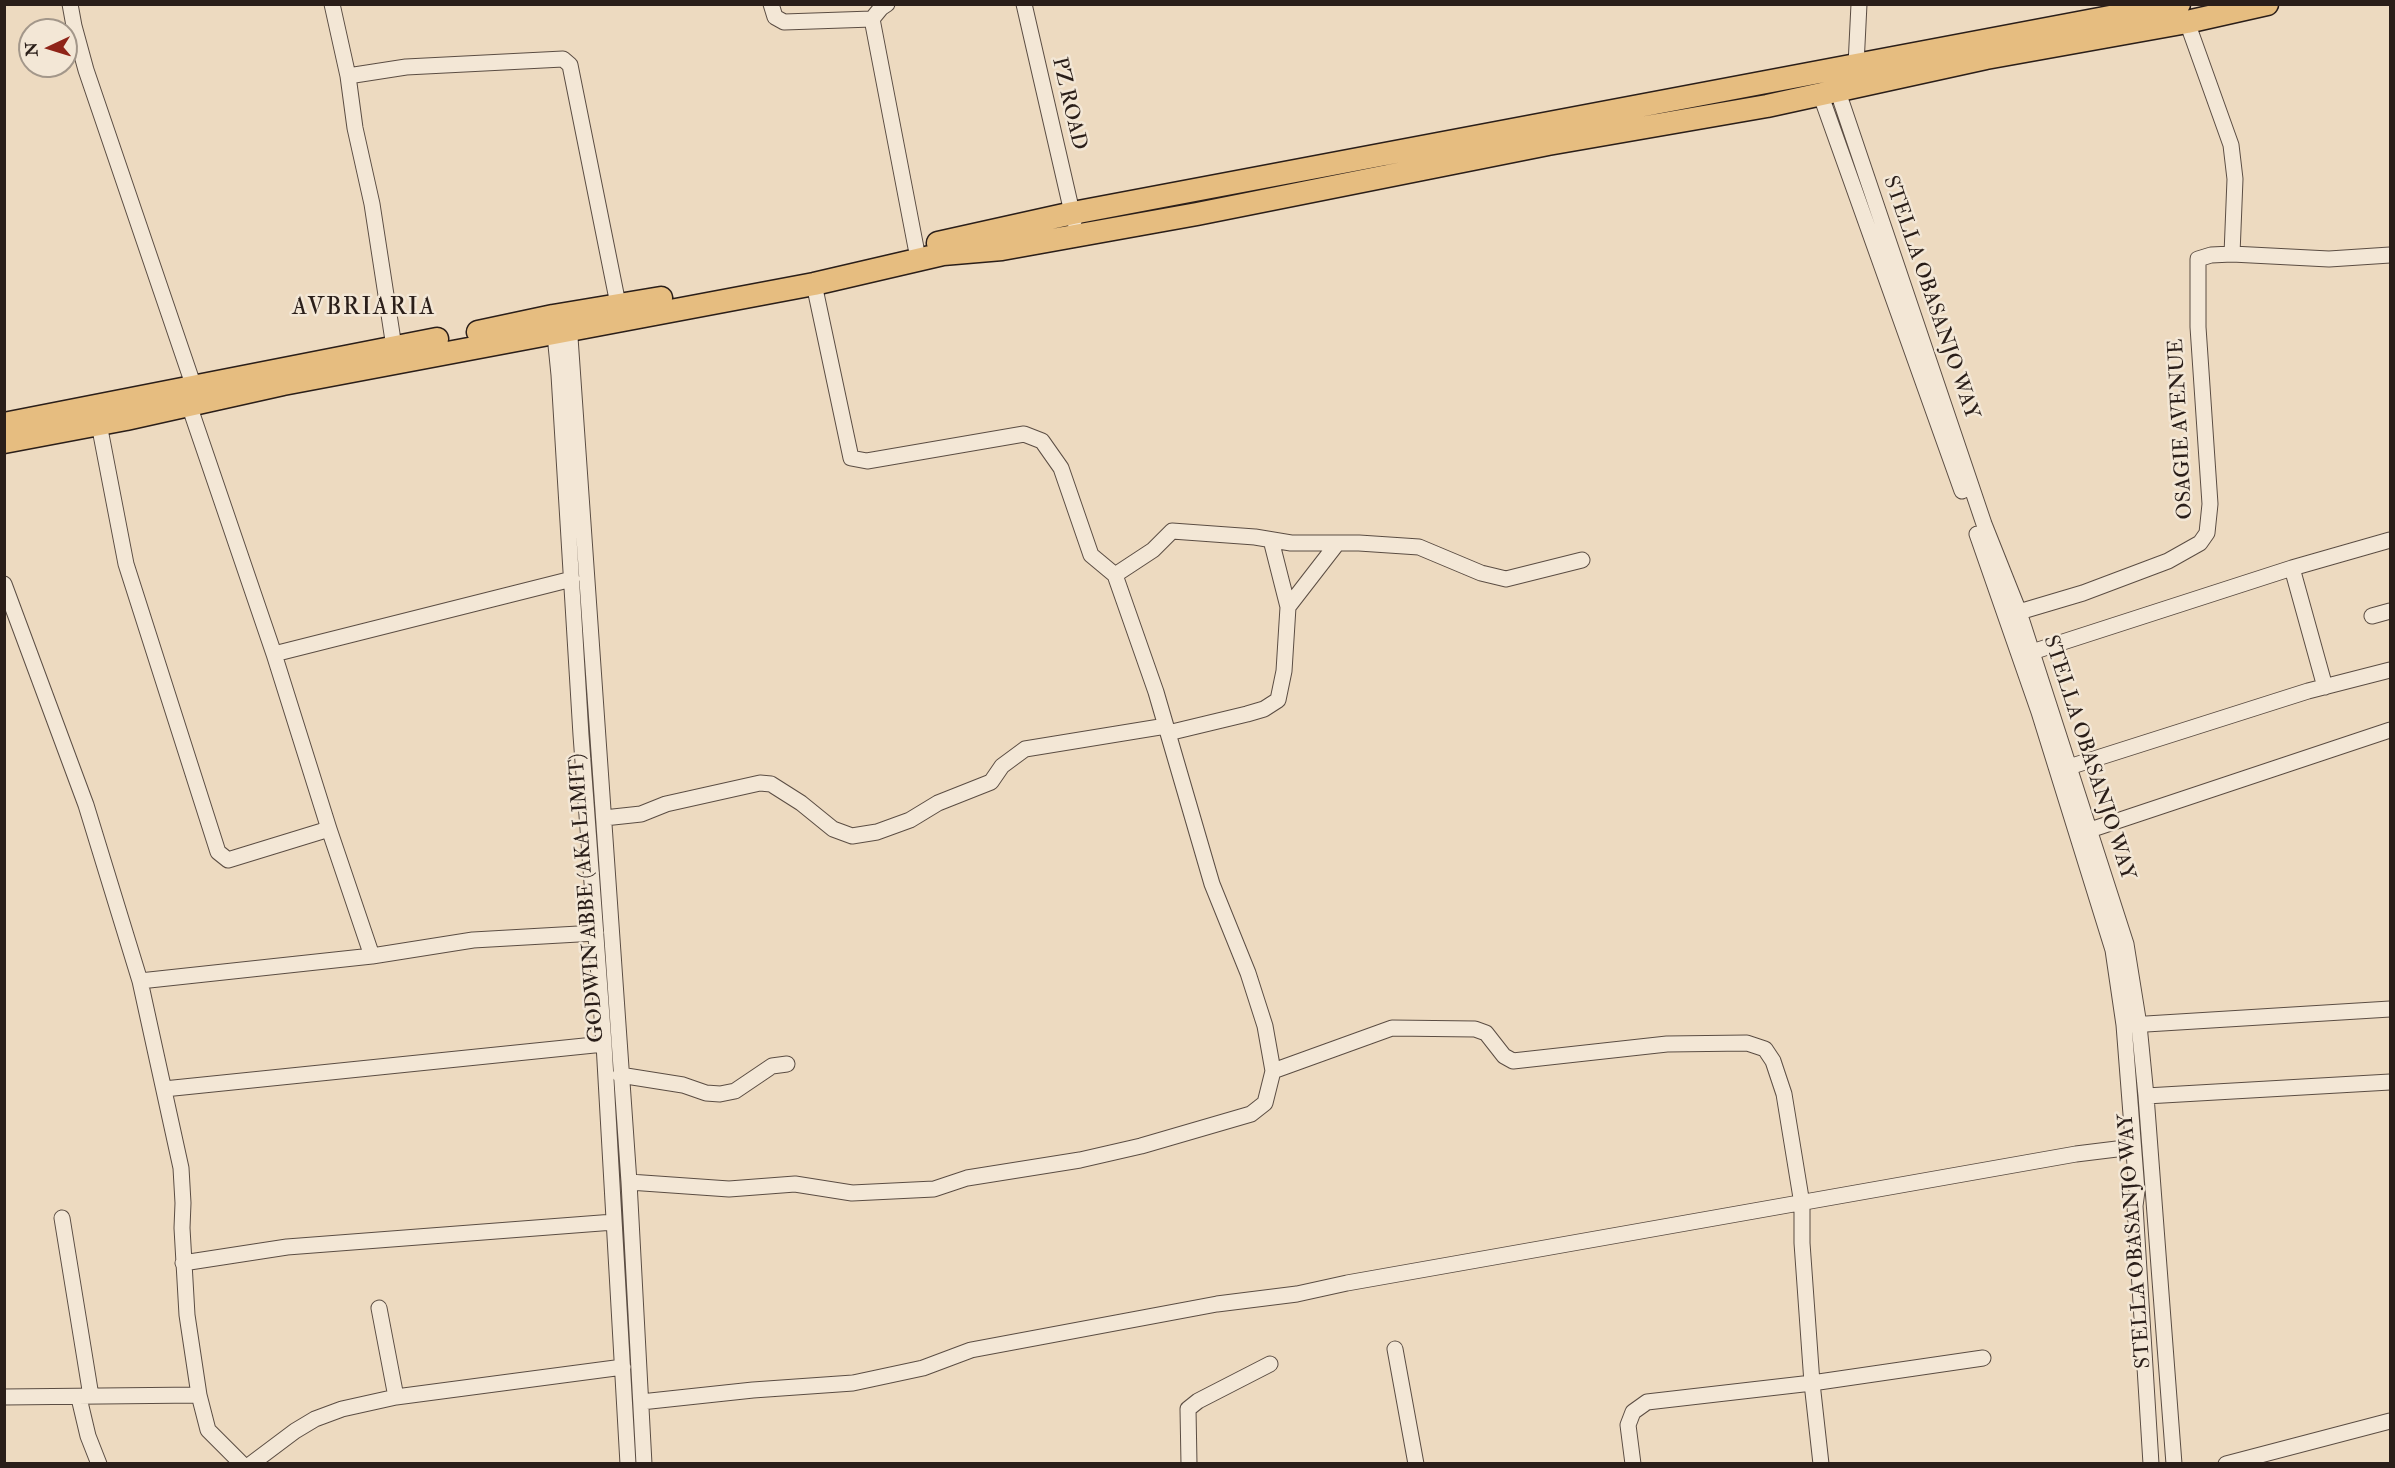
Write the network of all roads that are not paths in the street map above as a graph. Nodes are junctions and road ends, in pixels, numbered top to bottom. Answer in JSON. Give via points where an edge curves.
{"nodes":[{"id":1,"x":70,"y":4,"type":"edge"},
{"id":2,"x":332,"y":4,"type":"edge"},
{"id":3,"x":771,"y":4,"type":"edge"},
{"id":4,"x":886,"y":4,"type":"edge"},
{"id":5,"x":1024,"y":4,"type":"edge"},
{"id":6,"x":1859,"y":4,"type":"edge"},
{"id":7,"x":2267,"y":4,"type":"edge"},
{"id":8,"x":2170,"y":10,"type":"edge"},
{"id":9,"x":872,"y":19,"type":"junction"},
{"id":10,"x":1856,"y":65,"type":"junction"},
{"id":11,"x":348,"y":76,"type":"junction"},
{"id":12,"x":1829,"y":94,"type":"junction"},
{"id":13,"x":1073,"y":213,"type":"junction"},
{"id":14,"x":1077,"y":237,"type":"junction"},
{"id":15,"x":916,"y":248,"type":"junction"},
{"id":16,"x":2232,"y":254,"type":"junction"},
{"id":17,"x":2391,"y":255,"type":"edge"},
{"id":18,"x":814,"y":284,"type":"junction"},
{"id":19,"x":618,"y":304,"type":"junction"},
{"id":20,"x":561,"y":323,"type":"junction"},
{"id":21,"x":394,"y":347,"type":"junction"},
{"id":22,"x":192,"y":396,"type":"junction"},
{"id":23,"x":4,"y":424,"type":"edge"},
{"id":24,"x":99,"y":424,"type":"junction"},
{"id":25,"x":4,"y":442,"type":"edge"},
{"id":26,"x":1271,"y":540,"type":"junction"},
{"id":27,"x":2391,"y":540,"type":"edge"},
{"id":28,"x":1336,"y":545,"type":"junction"},
{"id":29,"x":1582,"y":560,"type":"dead end"},
{"id":30,"x":2292,"y":568,"type":"junction"},
{"id":31,"x":1115,"y":575,"type":"junction"},
{"id":32,"x":572,"y":579,"type":"junction"},
{"id":33,"x":4,"y":584,"type":"edge"},
{"id":34,"x":1288,"y":607,"type":"junction"},
{"id":35,"x":2391,"y":611,"type":"edge"},
{"id":36,"x":2019,"y":612,"type":"junction"},
{"id":37,"x":2372,"y":615,"type":"dead end"},
{"id":38,"x":2032,"y":652,"type":"junction"},
{"id":39,"x":274,"y":654,"type":"junction"},
{"id":40,"x":2391,"y":670,"type":"edge"},
{"id":41,"x":2325,"y":687,"type":"junction"},
{"id":42,"x":1167,"y":729,"type":"junction"},
{"id":43,"x":2391,"y":730,"type":"edge"},
{"id":44,"x":2069,"y":767,"type":"junction"},
{"id":45,"x":604,"y":818,"type":"junction"},
{"id":46,"x":329,"y":829,"type":"junction"},
{"id":47,"x":2090,"y":830,"type":"junction"},
{"id":48,"x":596,"y":933,"type":"junction"},
{"id":49,"x":372,"y":956,"type":"junction"},
{"id":50,"x":140,"y":981,"type":"junction"},
{"id":51,"x":2391,"y":1009,"type":"edge"},
{"id":52,"x":2131,"y":1025,"type":"junction"},
{"id":53,"x":604,"y":1044,"type":"junction"},
{"id":54,"x":787,"y":1064,"type":"dead end"},
{"id":55,"x":1273,"y":1071,"type":"junction"},
{"id":56,"x":620,"y":1075,"type":"junction"},
{"id":57,"x":2391,"y":1082,"type":"edge"},
{"id":58,"x":164,"y":1089,"type":"junction"},
{"id":59,"x":2146,"y":1096,"type":"junction"},
{"id":60,"x":2133,"y":1147,"type":"junction"},
{"id":61,"x":628,"y":1182,"type":"junction"},
{"id":62,"x":1802,"y":1204,"type":"junction"},
{"id":63,"x":62,"y":1218,"type":"dead end"},
{"id":64,"x":614,"y":1222,"type":"junction"},
{"id":65,"x":183,"y":1263,"type":"junction"},
{"id":66,"x":379,"y":1308,"type":"dead end"},
{"id":67,"x":1395,"y":1349,"type":"dead end"},
{"id":68,"x":1983,"y":1358,"type":"dead end"},
{"id":69,"x":1270,"y":1364,"type":"dead end"},
{"id":70,"x":623,"y":1367,"type":"junction"},
{"id":71,"x":1812,"y":1383,"type":"junction"},
{"id":72,"x":199,"y":1395,"type":"junction"},
{"id":73,"x":4,"y":1397,"type":"edge"},
{"id":74,"x":85,"y":1397,"type":"junction"},
{"id":75,"x":396,"y":1397,"type":"junction"},
{"id":76,"x":641,"y":1402,"type":"junction"},
{"id":77,"x":2391,"y":1421,"type":"edge"},
{"id":78,"x":99,"y":1464,"type":"edge"},
{"id":79,"x":242,"y":1464,"type":"edge"},
{"id":80,"x":251,"y":1464,"type":"edge"},
{"id":81,"x":628,"y":1464,"type":"edge"},
{"id":82,"x":644,"y":1464,"type":"edge"},
{"id":83,"x":1189,"y":1464,"type":"edge"},
{"id":84,"x":1416,"y":1464,"type":"edge"},
{"id":85,"x":1633,"y":1464,"type":"edge"},
{"id":86,"x":1821,"y":1464,"type":"edge"},
{"id":87,"x":2151,"y":1464,"type":"edge"},
{"id":88,"x":2174,"y":1464,"type":"edge"},
{"id":89,"x":2226,"y":1464,"type":"edge"}],
"edges":[{"from":1,"to":22,"type":"street","via":[[86,70]]},
{"from":2,"to":11,"type":"street"},
{"from":3,"to":9,"type":"street","via":[[775,17],[784,22]]},
{"from":4,"to":9,"type":"street"},
{"from":5,"to":13,"type":"street","name":"PZ ROAD"},
{"from":6,"to":10,"type":"street"},
{"from":7,"to":8,"type":"highway"},
{"from":8,"to":10,"type":"highway"},
{"from":8,"to":12,"type":"highway"},
{"from":8,"to":16,"type":"street","via":[[2231,145],[2235,179]]},
{"from":9,"to":15,"type":"street"},
{"from":10,"to":13,"type":"highway"},
{"from":11,"to":19,"type":"street","via":[[406,67],[563,59],[570,65]]},
{"from":11,"to":21,"type":"street"},
{"from":12,"to":14,"type":"highway","via":[[1548,144]]},
{"from":12,"to":36,"type":"street","name":"STELLA OBASANJO WAY"},
{"from":12,"to":52,"type":"street","via":[[1865,215],[2039,712],[2106,922]]},
{"from":13,"to":14,"type":"street","name":"PZ ROAD"},
{"from":13,"to":15,"type":"highway"},
{"from":14,"to":18,"type":"highway","via":[[943,254]]},
{"from":15,"to":19,"type":"highway","via":[[689,294]]},
{"from":16,"to":17,"type":"street","via":[[2329,259]]},
{"from":16,"to":36,"type":"street","name":"OSAGIE AVENUE","via":[[2202,257],[2197,267],[2210,504],[2207,533],[2200,543],[2168,561]]},
{"from":18,"to":20,"type":"highway"},
{"from":18,"to":31,"type":"street","via":[[851,458],[867,461],[1024,434],[1042,441],[1061,468],[1091,555]]},
{"from":19,"to":20,"type":"highway"},
{"from":20,"to":21,"type":"highway"},
{"from":20,"to":22,"type":"highway","via":[[283,384]]},
{"from":20,"to":32,"type":"street","name":"GODWIN ABBE (AKA LIMIT)","via":[[559,375]]},
{"from":20,"to":45,"type":"street","name":"GODWIN ABBE (AKA LIMIT)","via":[[571,375]]},
{"from":21,"to":22,"type":"highway"},
{"from":22,"to":23,"type":"highway"},
{"from":22,"to":24,"type":"highway"},
{"from":22,"to":39,"type":"street"},
{"from":24,"to":25,"type":"highway"},
{"from":24,"to":46,"type":"street","via":[[126,564],[218,852],[228,860]]},
{"from":26,"to":28,"type":"street"},
{"from":26,"to":31,"type":"street","via":[[1172,531],[1153,550]]},
{"from":26,"to":34,"type":"street"},
{"from":27,"to":30,"type":"street"},
{"from":28,"to":29,"type":"street","via":[[1419,547],[1506,579]]},
{"from":28,"to":34,"type":"street"},
{"from":30,"to":38,"type":"street"},
{"from":30,"to":41,"type":"street"},
{"from":31,"to":42,"type":"street"},
{"from":32,"to":39,"type":"street"},
{"from":32,"to":48,"type":"street","name":"GODWIN ABBE (AKA LIMIT)"},
{"from":33,"to":50,"type":"street","via":[[86,806]]},
{"from":34,"to":42,"type":"street","via":[[1278,700],[1247,714]]},
{"from":35,"to":37,"type":"street"},
{"from":36,"to":38,"type":"street","name":"STELLA OBASANJO WAY"},
{"from":38,"to":44,"type":"street","name":"STELLA OBASANJO WAY"},
{"from":39,"to":46,"type":"street"},
{"from":40,"to":41,"type":"street"},
{"from":41,"to":44,"type":"street"},
{"from":42,"to":45,"type":"street","via":[[1025,749],[1002,766],[992,782],[938,803],[910,820],[852,836],[832,829],[801,802],[771,784],[760,783],[666,804],[641,814]]},
{"from":42,"to":55,"type":"street","via":[[1212,884],[1265,1026]]},
{"from":43,"to":47,"type":"street"},
{"from":44,"to":47,"type":"street","name":"STELLA OBASANJO WAY"},
{"from":45,"to":56,"type":"street","name":"GODWIN ABBE (AKA LIMIT)"},
{"from":46,"to":49,"type":"street"},
{"from":47,"to":52,"type":"street","name":"STELLA OBASANJO WAY","via":[[2126,944]]},
{"from":48,"to":49,"type":"street","via":[[473,940]]},
{"from":48,"to":53,"type":"street","name":"GODWIN ABBE (AKA LIMIT)"},
{"from":49,"to":50,"type":"street"},
{"from":50,"to":58,"type":"street"},
{"from":51,"to":52,"type":"street"},
{"from":52,"to":59,"type":"street","name":"STELLA OBASANJO WAY"},
{"from":52,"to":60,"type":"street"},
{"from":53,"to":58,"type":"street"},
{"from":53,"to":64,"type":"street","name":"GODWIN ABBE (AKA LIMIT)"},
{"from":54,"to":56,"type":"street","via":[[772,1066],[735,1091],[720,1094]]},
{"from":55,"to":61,"type":"street","via":[[1265,1103],[1251,1114],[1111,1153],[967,1178],[934,1189],[852,1193],[795,1184],[729,1189]]},
{"from":55,"to":62,"type":"street","via":[[1392,1028],[1475,1029],[1486,1033],[1504,1056],[1513,1061],[1667,1044],[1747,1043],[1765,1049],[1773,1060],[1784,1094]]},
{"from":56,"to":61,"type":"street","name":"GODWIN ABBE (AKA LIMIT)"},
{"from":57,"to":59,"type":"street"},
{"from":58,"to":65,"type":"street","via":[[181,1168]]},
{"from":59,"to":88,"type":"street","name":"STELLA OBASANJO WAY"},
{"from":60,"to":62,"type":"street"},
{"from":60,"to":87,"type":"street"},
{"from":61,"to":76,"type":"street","name":"GODWIN ABBE (AKA LIMIT)"},
{"from":62,"to":71,"type":"street"},
{"from":62,"to":76,"type":"street","via":[[971,1350],[923,1368],[853,1383]]},
{"from":63,"to":74,"type":"street"},
{"from":64,"to":65,"type":"street","via":[[287,1247]]},
{"from":64,"to":70,"type":"street","name":"GODWIN ABBE (AKA LIMIT)"},
{"from":65,"to":72,"type":"street"},
{"from":66,"to":75,"type":"street"},
{"from":67,"to":84,"type":"street"},
{"from":68,"to":71,"type":"street"},
{"from":69,"to":83,"type":"street","via":[[1188,1409]]},
{"from":70,"to":75,"type":"street"},
{"from":70,"to":81,"type":"street","name":"GODWIN ABBE (AKA LIMIT)"},
{"from":71,"to":85,"type":"street","via":[[1647,1402],[1633,1412],[1628,1425]]},
{"from":71,"to":86,"type":"street"},
{"from":72,"to":74,"type":"street"},
{"from":72,"to":79,"type":"street","via":[[208,1430]]},
{"from":73,"to":74,"type":"street"},
{"from":74,"to":78,"type":"street","via":[[88,1436]]},
{"from":75,"to":80,"type":"street","via":[[315,1419]]},
{"from":76,"to":82,"type":"street","name":"GODWIN ABBE (AKA LIMIT)"},
{"from":77,"to":89,"type":"street"}]}
